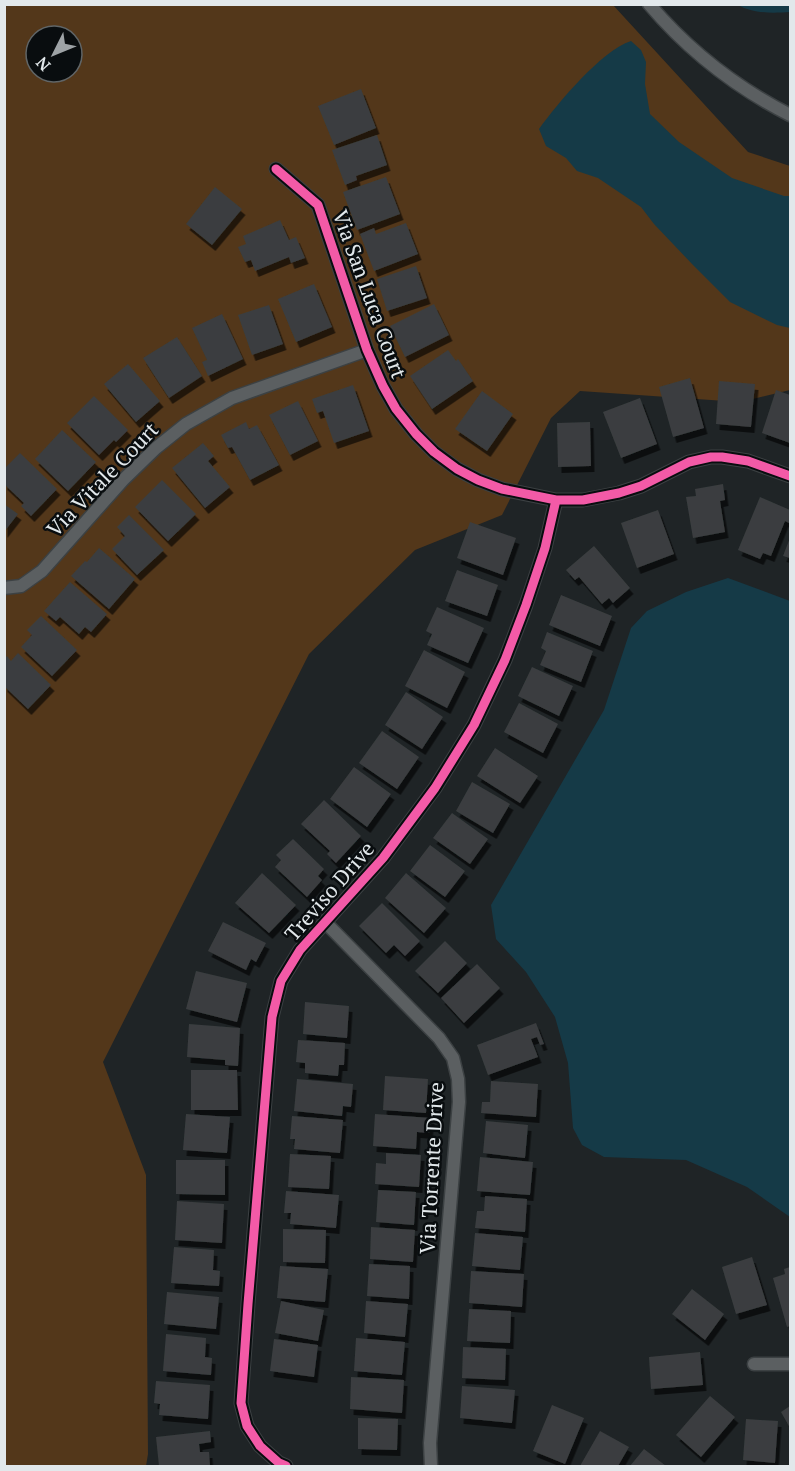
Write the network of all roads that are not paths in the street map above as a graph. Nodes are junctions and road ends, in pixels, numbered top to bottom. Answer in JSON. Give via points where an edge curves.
{"nodes":[{"id":1,"x":649,"y":4,"type":"edge"},
{"id":2,"x":790,"y":115,"type":"edge"},
{"id":3,"x":276,"y":169,"type":"dead end"},
{"id":4,"x":367,"y":350,"type":"junction"},
{"id":5,"x":790,"y":476,"type":"edge"},
{"id":6,"x":556,"y":500,"type":"junction"},
{"id":7,"x":4,"y":588,"type":"edge"},
{"id":8,"x":325,"y":922,"type":"junction"},
{"id":9,"x":754,"y":1364,"type":"dead end"},
{"id":10,"x":790,"y":1364,"type":"edge"},
{"id":11,"x":286,"y":1467,"type":"edge"},
{"id":12,"x":431,"y":1467,"type":"edge"}],
"edges":[{"from":1,"to":2,"type":"street","via":[[709,63]]},
{"from":3,"to":4,"type":"street","name":"Via San Luca Court","via":[[318,205]]},
{"from":4,"to":6,"type":"street","name":"Via San Luca Court","via":[[396,409],[434,452],[478,480]]},
{"from":4,"to":7,"type":"street","name":"Via Vitale Court","via":[[232,398],[186,424],[123,480],[42,571],[21,586]]},
{"from":5,"to":6,"type":"street","name":"Via San Luca Court","via":[[748,461],[711,458],[689,462],[620,493]]},
{"from":6,"to":8,"type":"street","name":"Treviso Drive","via":[[545,548],[506,660],[474,725],[435,788],[383,858]]},
{"from":8,"to":11,"type":"street","name":"Treviso Drive","via":[[300,950],[281,981],[272,1017],[248,1304],[241,1403],[247,1426],[260,1446]]},
{"from":8,"to":12,"type":"street","name":"Via Torrente Drive","via":[[439,1038],[453,1058],[458,1079]]},
{"from":9,"to":10,"type":"street"}]}
